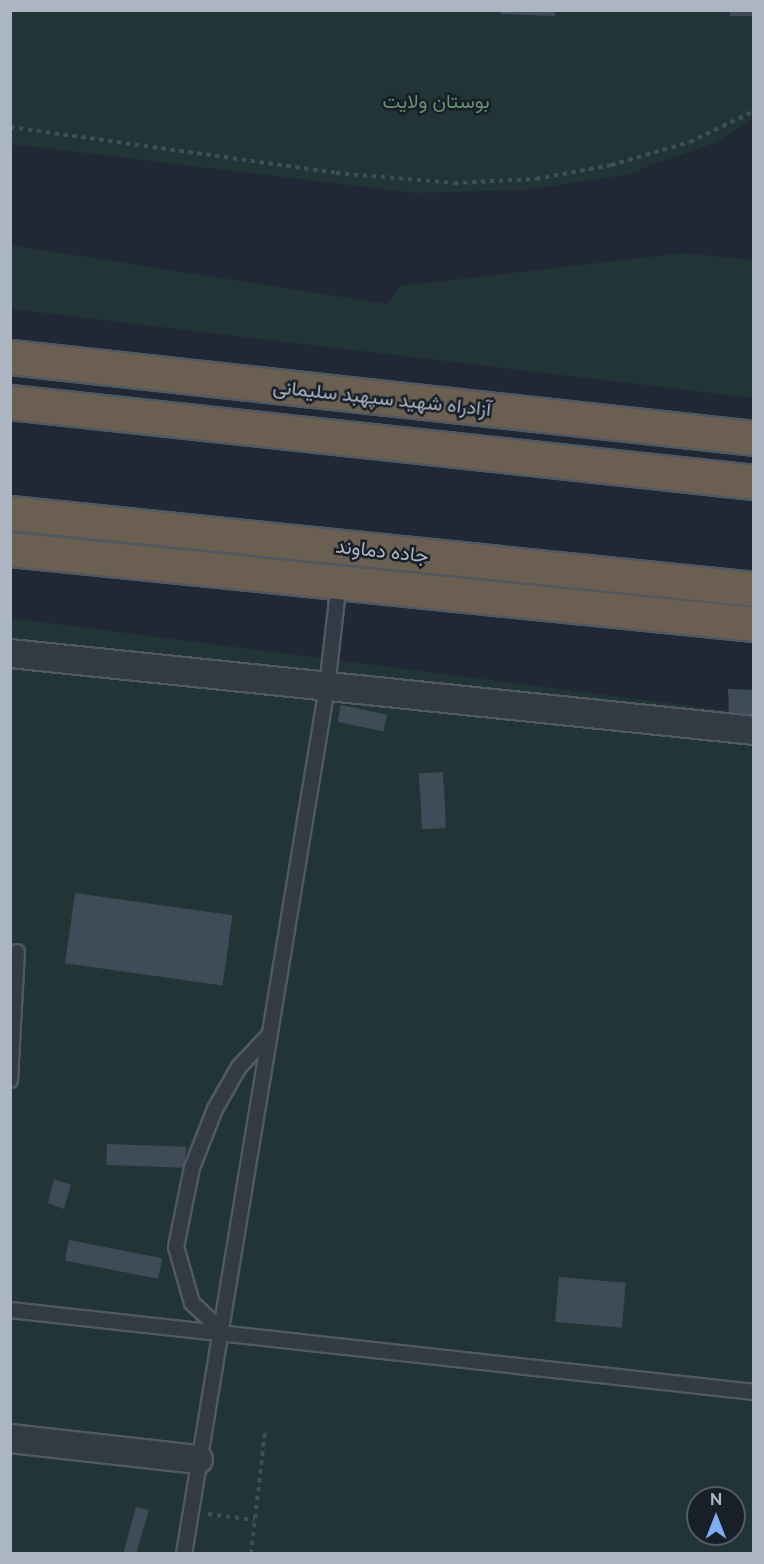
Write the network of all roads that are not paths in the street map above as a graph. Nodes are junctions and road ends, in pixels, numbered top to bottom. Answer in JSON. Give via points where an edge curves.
{"nodes":[{"id":1,"x":10,"y":357,"type":"edge"},
{"id":2,"x":10,"y":402,"type":"edge"},
{"id":3,"x":753,"y":438,"type":"edge"},
{"id":4,"x":753,"y":482,"type":"edge"},
{"id":5,"x":10,"y":513,"type":"edge"},
{"id":6,"x":10,"y":549,"type":"edge"},
{"id":7,"x":339,"y":582,"type":"junction"},
{"id":8,"x":753,"y":589,"type":"edge"},
{"id":9,"x":753,"y":624,"type":"edge"},
{"id":10,"x":10,"y":653,"type":"edge"},
{"id":11,"x":327,"y":687,"type":"junction"},
{"id":12,"x":753,"y":730,"type":"edge"},
{"id":13,"x":17,"y":952,"type":"dead end"},
{"id":14,"x":271,"y":1034,"type":"junction"},
{"id":15,"x":10,"y":1080,"type":"edge"},
{"id":16,"x":10,"y":1310,"type":"edge"},
{"id":17,"x":221,"y":1330,"type":"junction"},
{"id":18,"x":753,"y":1392,"type":"edge"},
{"id":19,"x":10,"y":1438,"type":"edge"},
{"id":20,"x":198,"y":1460,"type":"junction"},
{"id":21,"x":184,"y":1554,"type":"edge"}],
"edges":[{"from":1,"to":3,"type":"highway","name":"آزادراه شهید سپهبد سلیمانی"},
{"from":2,"to":4,"type":"highway"},
{"from":5,"to":8,"type":"highway","name":"جاده دماوند"},
{"from":6,"to":7,"type":"highway","name":"جاده دماوند"},
{"from":7,"to":9,"type":"highway","name":"جاده دماوند"},
{"from":7,"to":11,"type":"lane"},
{"from":10,"to":11,"type":"street"},
{"from":11,"to":12,"type":"street"},
{"from":11,"to":14,"type":"lane"},
{"from":13,"to":15,"type":"lane","via":[[12,983]]},
{"from":14,"to":17,"type":"lane"},
{"from":14,"to":17,"type":"lane","via":[[239,1067],[215,1109],[192,1168],[176,1247],[192,1303]]},
{"from":16,"to":17,"type":"lane"},
{"from":17,"to":18,"type":"lane"},
{"from":17,"to":20,"type":"lane"},
{"from":19,"to":20,"type":"street"},
{"from":20,"to":21,"type":"lane"}]}
